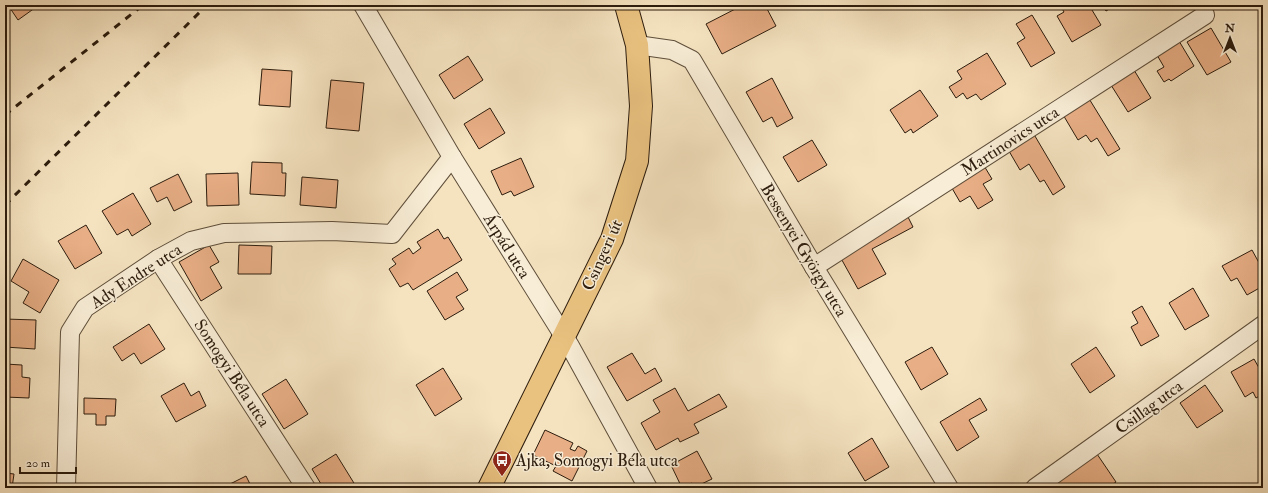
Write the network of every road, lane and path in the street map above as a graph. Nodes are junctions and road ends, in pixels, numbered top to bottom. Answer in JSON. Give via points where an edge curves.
{"nodes":[{"id":1,"x":363,"y":5,"type":"edge"},
{"id":2,"x":626,"y":5,"type":"edge"},
{"id":3,"x":1205,"y":15,"type":"dead end"},
{"id":4,"x":637,"y":44,"type":"junction"},
{"id":5,"x":452,"y":157,"type":"junction"},
{"id":6,"x":158,"y":259,"type":"junction"},
{"id":7,"x":814,"y":267,"type":"junction"},
{"id":8,"x":1263,"y":325,"type":"edge"},
{"id":9,"x":563,"y":337,"type":"junction"},
{"id":10,"x":66,"y":488,"type":"edge"},
{"id":11,"x":306,"y":488,"type":"edge"},
{"id":12,"x":489,"y":488,"type":"edge"},
{"id":13,"x":648,"y":488,"type":"edge"},
{"id":14,"x":949,"y":488,"type":"edge"},
{"id":15,"x":1036,"y":488,"type":"edge"}],
"edges":[{"from":1,"to":5,"type":"street","name":"Árpád utca"},
{"from":2,"to":4,"type":"main road","name":"Csingeri út"},
{"from":3,"to":7,"type":"street","name":"Martinovics utca"},
{"from":4,"to":7,"type":"street","name":"Bessenyei György utca","via":[[672,50],[692,60]]},
{"from":4,"to":9,"type":"main road","name":"Csingeri út","via":[[641,106],[637,161],[612,239]]},
{"from":5,"to":6,"type":"street","name":"Ady Endre utca","via":[[392,234],[332,231],[224,232],[191,241]]},
{"from":5,"to":9,"type":"street","name":"Árpád utca"},
{"from":6,"to":10,"type":"street","name":"Ady Endre utca","via":[[85,308],[70,332]]},
{"from":6,"to":11,"type":"street","name":"Somogyi Béla utca"},
{"from":7,"to":14,"type":"street","name":"Bessenyei György utca"},
{"from":8,"to":15,"type":"street","name":"Csillag utca"},
{"from":9,"to":12,"type":"main road","name":"Csingeri út"},
{"from":9,"to":13,"type":"street","name":"Árpád utca"}]}
